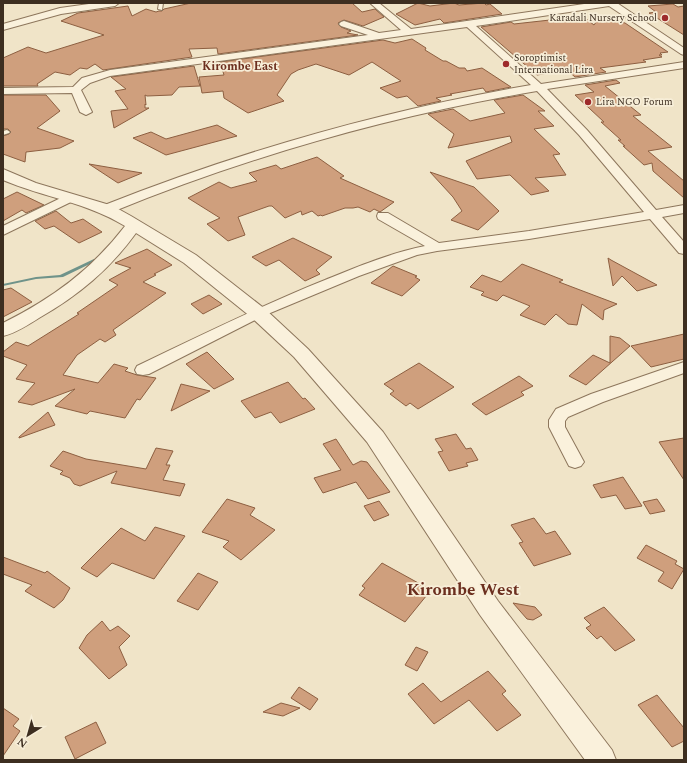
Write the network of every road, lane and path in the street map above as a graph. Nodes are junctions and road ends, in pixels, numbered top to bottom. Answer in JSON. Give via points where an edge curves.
{"nodes":[{"id":1,"x":115,"y":3,"type":"edge"},
{"id":2,"x":161,"y":3,"type":"edge"},
{"id":3,"x":374,"y":3,"type":"edge"},
{"id":4,"x":610,"y":3,"type":"edge"},
{"id":5,"x":521,"y":7,"type":"dead end"},
{"id":6,"x":160,"y":9,"type":"dead end"},
{"id":7,"x":531,"y":15,"type":"junction"},
{"id":8,"x":344,"y":24,"type":"dead end"},
{"id":9,"x":469,"y":24,"type":"junction"},
{"id":10,"x":3,"y":28,"type":"edge"},
{"id":11,"x":409,"y":32,"type":"junction"},
{"id":12,"x":381,"y":36,"type":"junction"},
{"id":13,"x":684,"y":52,"type":"edge"},
{"id":14,"x":684,"y":65,"type":"edge"},
{"id":15,"x":539,"y":87,"type":"junction"},
{"id":16,"x":76,"y":90,"type":"junction"},
{"id":17,"x":3,"y":91,"type":"edge"},
{"id":18,"x":86,"y":112,"type":"dead end"},
{"id":19,"x":3,"y":174,"type":"edge"},
{"id":20,"x":69,"y":198,"type":"junction"},
{"id":21,"x":107,"y":209,"type":"junction"},
{"id":22,"x":684,"y":209,"type":"edge"},
{"id":23,"x":653,"y":215,"type":"junction"},
{"id":24,"x":383,"y":216,"type":"dead end"},
{"id":25,"x":134,"y":225,"type":"junction"},
{"id":26,"x":3,"y":231,"type":"edge"},
{"id":27,"x":437,"y":247,"type":"junction"},
{"id":28,"x":684,"y":250,"type":"edge"},
{"id":29,"x":258,"y":314,"type":"junction"},
{"id":30,"x":3,"y":330,"type":"edge"},
{"id":31,"x":684,"y":367,"type":"edge"},
{"id":32,"x":143,"y":370,"type":"dead end"},
{"id":33,"x":575,"y":462,"type":"dead end"},
{"id":34,"x":602,"y":760,"type":"edge"}],
"edges":[{"from":1,"to":10,"type":"street","via":[[60,11]]},
{"from":2,"to":6,"type":"lane"},
{"from":3,"to":11,"type":"street"},
{"from":4,"to":7,"type":"street"},
{"from":4,"to":13,"type":"street"},
{"from":5,"to":7,"type":"street"},
{"from":7,"to":9,"type":"street"},
{"from":8,"to":12,"type":"street"},
{"from":9,"to":11,"type":"street"},
{"from":9,"to":15,"type":"street"},
{"from":11,"to":12,"type":"street"},
{"from":12,"to":16,"type":"street","via":[[110,73],[85,82],[77,86]]},
{"from":14,"to":15,"type":"street"},
{"from":15,"to":21,"type":"street","via":[[415,111],[321,136],[165,186]]},
{"from":15,"to":23,"type":"street","via":[[600,150]]},
{"from":16,"to":17,"type":"street"},
{"from":16,"to":18,"type":"street"},
{"from":19,"to":20,"type":"street"},
{"from":20,"to":21,"type":"street"},
{"from":20,"to":26,"type":"street"},
{"from":21,"to":25,"type":"street"},
{"from":22,"to":23,"type":"street"},
{"from":23,"to":27,"type":"street"},
{"from":23,"to":28,"type":"street"},
{"from":24,"to":27,"type":"street"},
{"from":25,"to":29,"type":"street","via":[[190,260]]},
{"from":25,"to":30,"type":"street","via":[[88,277],[60,299]]},
{"from":27,"to":29,"type":"street","via":[[413,252],[361,270]]},
{"from":29,"to":32,"type":"street"},
{"from":29,"to":34,"type":"street","via":[[301,353],[375,437],[490,608]]},
{"from":31,"to":33,"type":"street","via":[[562,413],[557,420],[557,428]]}]}
